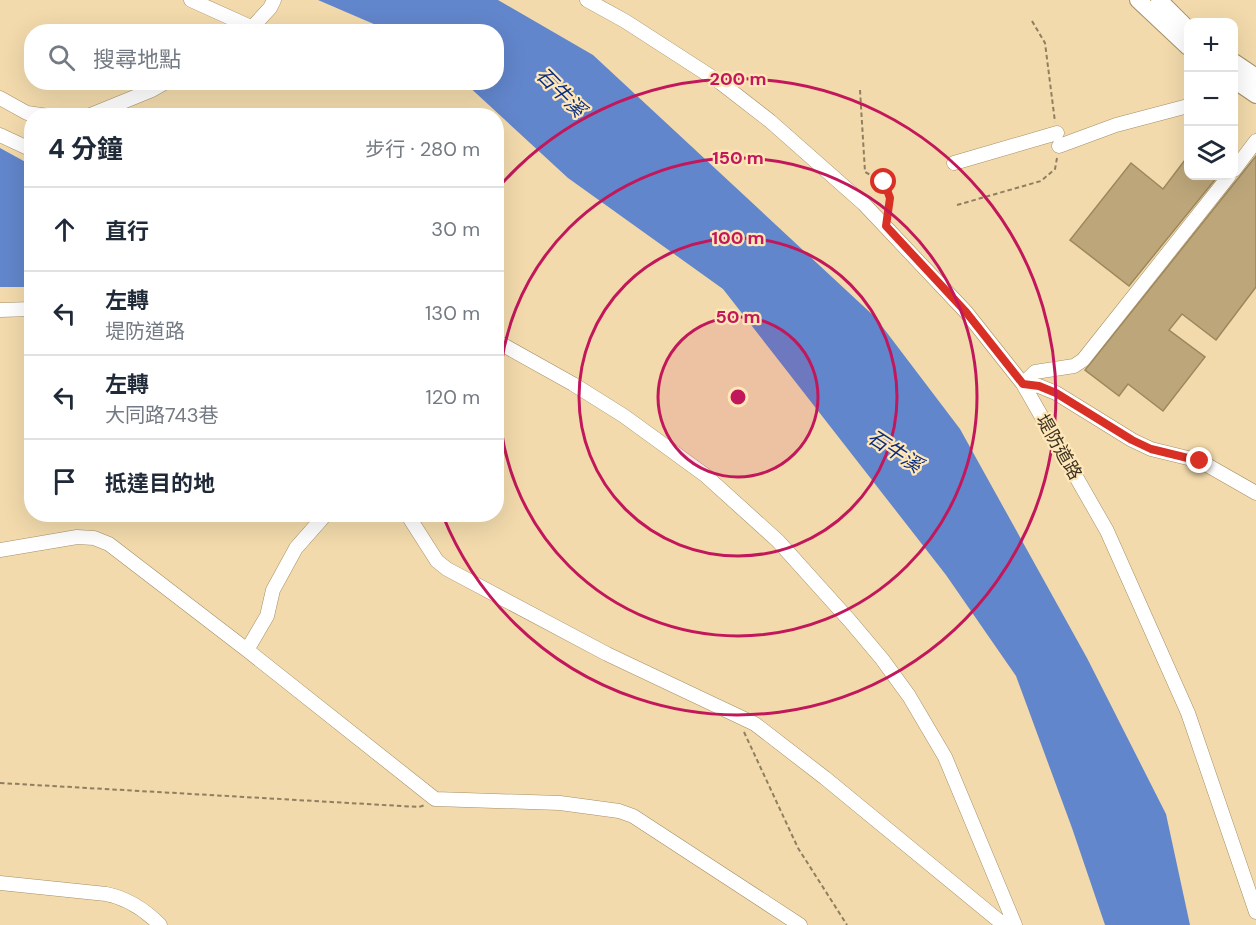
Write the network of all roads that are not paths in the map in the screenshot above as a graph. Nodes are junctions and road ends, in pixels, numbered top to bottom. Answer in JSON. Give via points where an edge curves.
{"nodes":[{"id":1,"x":191,"y":0,"type":"edge"},
{"id":2,"x":586,"y":0,"type":"edge"},
{"id":3,"x":1138,"y":0,"type":"edge"},
{"id":4,"x":1159,"y":0,"type":"edge"},
{"id":5,"x":272,"y":4,"type":"edge"},
{"id":6,"x":238,"y":24,"type":"edge"},
{"id":7,"x":255,"y":24,"type":"edge"},
{"id":8,"x":1184,"y":25,"type":"edge"},
{"id":9,"x":1184,"y":43,"type":"edge"},
{"id":10,"x":1238,"y":70,"type":"edge"},
{"id":11,"x":1249,"y":89,"type":"edge"},
{"id":12,"x":152,"y":90,"type":"edge"},
{"id":13,"x":0,"y":99,"type":"edge"},
{"id":14,"x":1184,"y":107,"type":"edge"},
{"id":15,"x":108,"y":108,"type":"edge"},
{"id":16,"x":24,"y":112,"type":"edge"},
{"id":17,"x":0,"y":126,"type":"edge"},
{"id":18,"x":6,"y":138,"type":"edge"},
{"id":19,"x":1256,"y":141,"type":"edge"},
{"id":20,"x":24,"y":146,"type":"edge"},
{"id":21,"x":954,"y":163,"type":"dead end"},
{"id":22,"x":1238,"y":164,"type":"edge"},
{"id":23,"x":1226,"y":180,"type":"edge"},
{"id":24,"x":24,"y":309,"type":"edge"},
{"id":25,"x":0,"y":310,"type":"edge"},
{"id":26,"x":504,"y":346,"type":"edge"},
{"id":27,"x":1023,"y":384,"type":"junction"},
{"id":28,"x":1256,"y":493,"type":"edge"},
{"id":29,"x":319,"y":522,"type":"edge"},
{"id":30,"x":412,"y":522,"type":"edge"},
{"id":31,"x":0,"y":550,"type":"edge"},
{"id":32,"x":247,"y":650,"type":"junction"},
{"id":33,"x":0,"y":883,"type":"edge"},
{"id":34,"x":1256,"y":912,"type":"edge"},
{"id":35,"x":160,"y":925,"type":"edge"},
{"id":36,"x":800,"y":925,"type":"edge"},
{"id":37,"x":1004,"y":925,"type":"edge"},
{"id":38,"x":1015,"y":925,"type":"edge"}],
"edges":[{"from":1,"to":6,"type":"street"},
{"from":2,"to":27,"type":"street","name":"堤防道路","via":[[721,83],[770,121],[886,226],[966,312]]},
{"from":3,"to":9,"type":"main road"},
{"from":4,"to":8,"type":"main road"},
{"from":5,"to":7,"type":"street"},
{"from":10,"to":11,"type":"main road"},
{"from":12,"to":15,"type":"street"},
{"from":13,"to":16,"type":"street"},
{"from":14,"to":21,"type":"street"},
{"from":17,"to":18,"type":"street"},
{"from":18,"to":20,"type":"street"},
{"from":19,"to":22,"type":"street"},
{"from":23,"to":27,"type":"street","via":[[1083,360],[1074,366],[1035,372]]},
{"from":24,"to":25,"type":"street"},
{"from":26,"to":38,"type":"street","via":[[624,416],[705,475],[778,541],[850,621],[909,696],[945,757]]},
{"from":27,"to":28,"type":"street","via":[[1056,393],[1132,440],[1200,461]]},
{"from":27,"to":34,"type":"street","name":"堤防道路","via":[[1107,531],[1188,712]]},
{"from":29,"to":32,"type":"street","via":[[296,548],[273,590],[267,616]]},
{"from":30,"to":37,"type":"street","via":[[437,561],[447,569],[607,654],[755,724]]},
{"from":31,"to":32,"type":"street","via":[[77,537],[109,544]]},
{"from":32,"to":36,"type":"street","via":[[435,799],[560,803],[619,811],[633,816]]},
{"from":33,"to":35,"type":"street","via":[[120,897]]}]}
